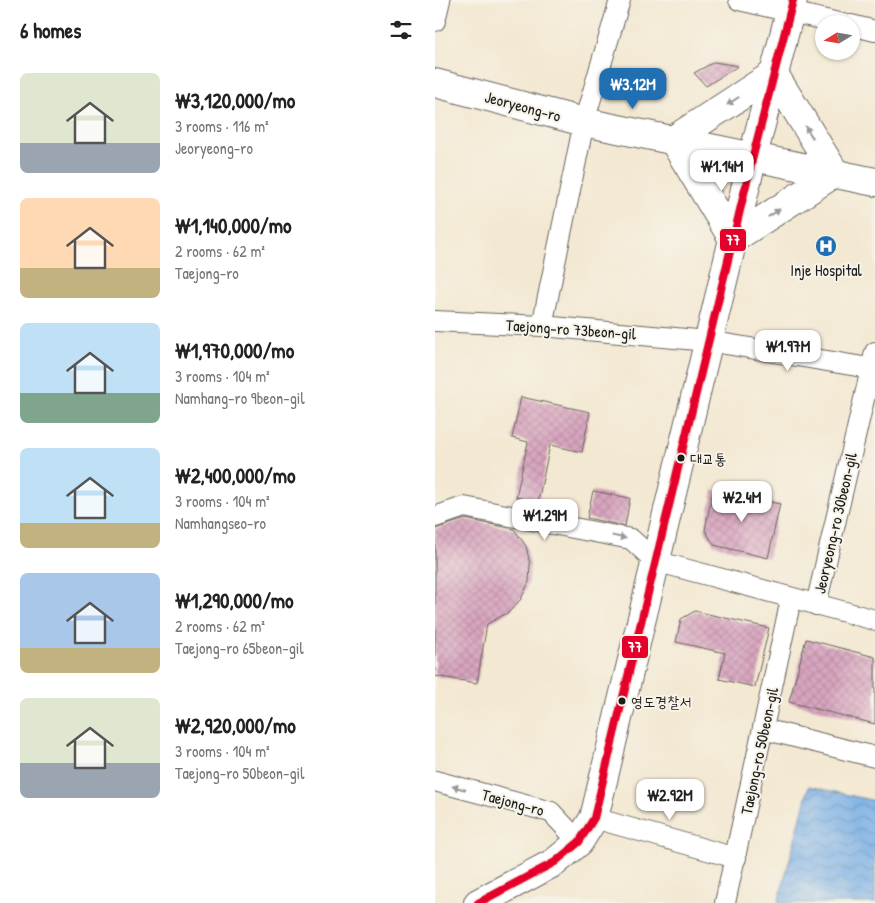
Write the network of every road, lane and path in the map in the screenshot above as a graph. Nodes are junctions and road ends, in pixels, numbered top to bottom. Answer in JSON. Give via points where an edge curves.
{"nodes":[{"id":1,"x":440,"y":0,"type":"edge"},
{"id":2,"x":620,"y":0,"type":"edge"},
{"id":3,"x":739,"y":0,"type":"edge"},
{"id":4,"x":792,"y":6,"type":"edge"},
{"id":5,"x":818,"y":15,"type":"edge"},
{"id":6,"x":435,"y":20,"type":"edge"},
{"id":7,"x":860,"y":28,"type":"edge"},
{"id":8,"x":875,"y":31,"type":"edge"},
{"id":9,"x":774,"y":74,"type":"junction"},
{"id":10,"x":435,"y":83,"type":"edge"},
{"id":11,"x":584,"y":122,"type":"junction"},
{"id":12,"x":673,"y":140,"type":"junction"},
{"id":13,"x":753,"y":156,"type":"junction"},
{"id":14,"x":835,"y":173,"type":"junction"},
{"id":15,"x":875,"y":182,"type":"edge"},
{"id":16,"x":733,"y":239,"type":"junction"},
{"id":17,"x":435,"y":321,"type":"edge"},
{"id":18,"x":542,"y":326,"type":"junction"},
{"id":19,"x":708,"y":341,"type":"junction"},
{"id":20,"x":874,"y":363,"type":"edge"},
{"id":21,"x":435,"y":516,"type":"edge"},
{"id":22,"x":655,"y":561,"type":"junction"},
{"id":23,"x":791,"y":599,"type":"junction"},
{"id":24,"x":816,"y":605,"type":"junction"},
{"id":25,"x":875,"y":620,"type":"edge"},
{"id":26,"x":763,"y":729,"type":"junction"},
{"id":27,"x":875,"y":757,"type":"edge"},
{"id":28,"x":435,"y":781,"type":"edge"},
{"id":29,"x":594,"y":818,"type":"junction"},
{"id":30,"x":579,"y":842,"type":"junction"},
{"id":31,"x":736,"y":858,"type":"junction"},
{"id":32,"x":478,"y":903,"type":"edge"},
{"id":33,"x":725,"y":903,"type":"edge"}],
"edges":[{"from":1,"to":6,"type":"street"},
{"from":2,"to":11,"type":"street"},
{"from":3,"to":4,"type":"street"},
{"from":4,"to":5,"type":"street"},
{"from":4,"to":9,"type":"main road"},
{"from":7,"to":8,"type":"street"},
{"from":9,"to":12,"type":"main road","one_way":true},
{"from":9,"to":13,"type":"main road"},
{"from":14,"to":9,"type":"main road","one_way":true},
{"from":10,"to":11,"type":"main road","name":"Jeoryeong-ro"},
{"from":11,"to":12,"type":"main road","name":"Jeoryeong-ro"},
{"from":11,"to":18,"type":"street"},
{"from":12,"to":13,"type":"main road","name":"Jeoryeong-ro"},
{"from":12,"to":16,"type":"main road"},
{"from":13,"to":14,"type":"main road","name":"Jeoryeong-ro"},
{"from":13,"to":16,"type":"main road"},
{"from":14,"to":15,"type":"main road","name":"Jeoryeong-ro"},
{"from":16,"to":14,"type":"main road","one_way":true},
{"from":16,"to":19,"type":"main road"},
{"from":17,"to":18,"type":"street","name":"Taejong-ro 73beon-gil"},
{"from":18,"to":19,"type":"street","name":"Taejong-ro 73beon-gil"},
{"from":19,"to":20,"type":"street","name":"Taejong-ro 73beon-gil"},
{"from":19,"to":22,"type":"main road"},
{"from":20,"to":24,"type":"street","name":"Jeoryeong-ro 30beon-gil"},
{"from":21,"to":22,"type":"street","one_way":true,"via":[[464,507],[631,539]]},
{"from":22,"to":23,"type":"street"},
{"from":22,"to":29,"type":"main road"},
{"from":23,"to":24,"type":"street"},
{"from":23,"to":26,"type":"street","name":"Taejong-ro 50beon-gil"},
{"from":24,"to":25,"type":"street"},
{"from":26,"to":27,"type":"street"},
{"from":26,"to":31,"type":"street","name":"Taejong-ro 50beon-gil"},
{"from":30,"to":28,"type":"street","name":"Taejong-ro","one_way":true,"via":[[551,812]]},
{"from":29,"to":30,"type":"main road"},
{"from":29,"to":31,"type":"street"},
{"from":30,"to":32,"type":"main road","via":[[555,862]]},
{"from":31,"to":33,"type":"street","name":"Taejong-ro 50beon-gil"}]}
